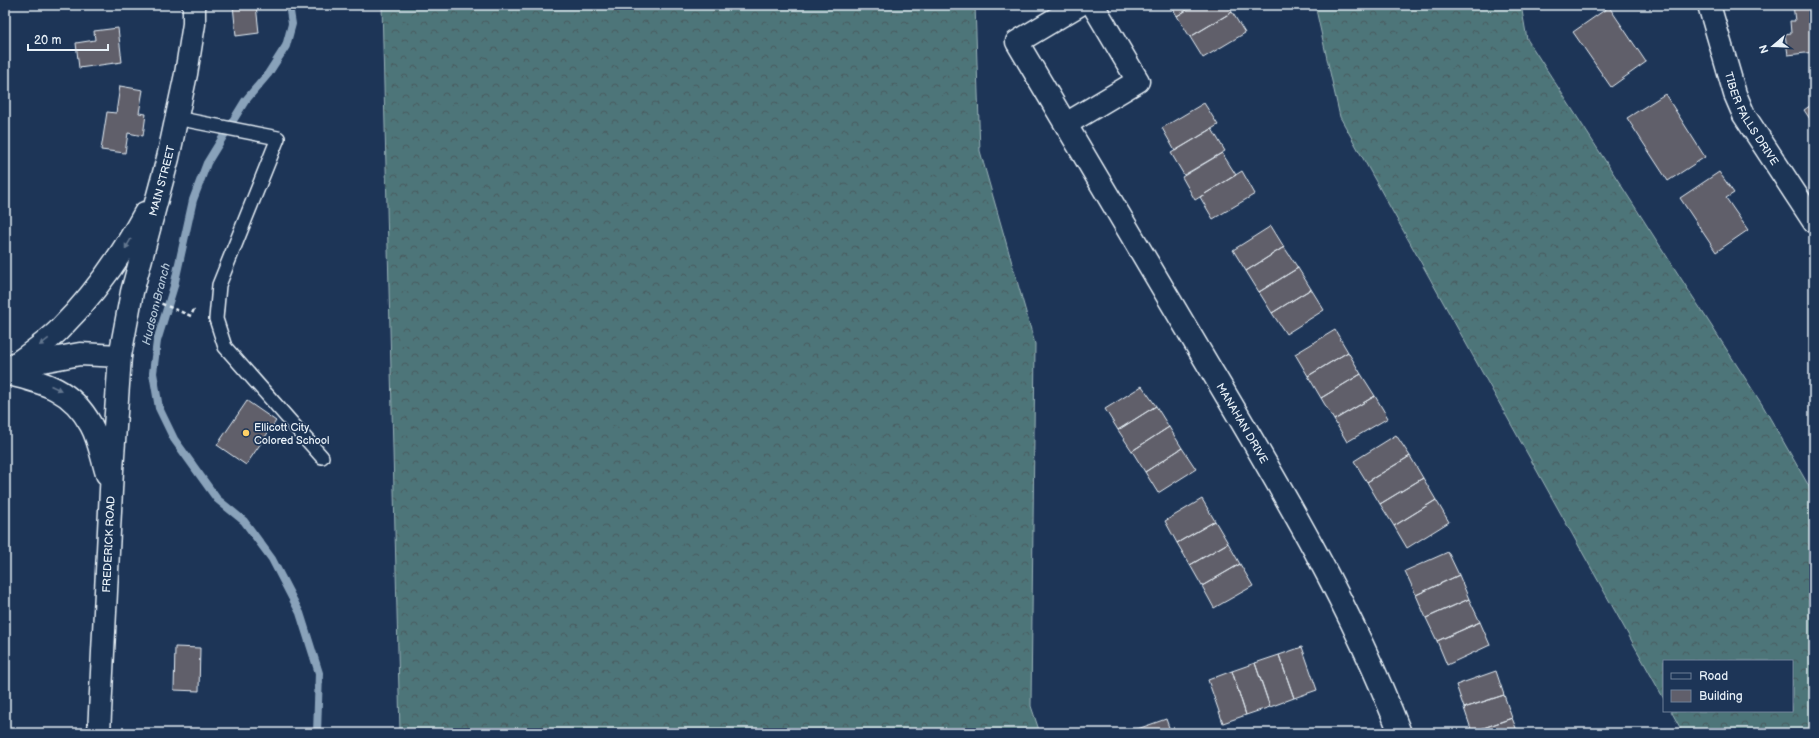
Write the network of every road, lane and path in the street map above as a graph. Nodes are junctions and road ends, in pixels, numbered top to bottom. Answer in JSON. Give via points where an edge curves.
{"nodes":[{"id":1,"x":194,"y":5,"type":"edge"},
{"id":2,"x":1079,"y":5,"type":"edge"},
{"id":3,"x":1093,"y":5,"type":"edge"},
{"id":4,"x":1709,"y":5,"type":"edge"},
{"id":5,"x":176,"y":118,"type":"junction"},
{"id":6,"x":1066,"y":124,"type":"junction"},
{"id":7,"x":168,"y":158,"type":"junction"},
{"id":8,"x":1814,"y":222,"type":"edge"},
{"id":9,"x":153,"y":300,"type":"dead end"},
{"id":10,"x":191,"y":316,"type":"dead end"},
{"id":11,"x":120,"y":356,"type":"junction"},
{"id":12,"x":5,"y":373,"type":"edge"},
{"id":13,"x":322,"y":457,"type":"dead end"},
{"id":14,"x":111,"y":486,"type":"junction"},
{"id":15,"x":99,"y":733,"type":"edge"},
{"id":16,"x":1400,"y":733,"type":"edge"}],
"edges":[{"from":1,"to":5,"type":"street","name":"MAIN STREET","via":[[194,24]]},
{"from":2,"to":6,"type":"street","name":"MANAHAN DRIVE","via":[[1017,42]]},
{"from":3,"to":6,"type":"street","via":[[1138,81]]},
{"from":4,"to":8,"type":"street","name":"TIBER FALLS DRIVE","via":[[1735,94],[1744,115]]},
{"from":5,"to":7,"type":"street","name":"MAIN STREET"},
{"from":5,"to":13,"type":"lane","via":[[278,138],[219,285],[216,319],[225,347]]},
{"from":6,"to":16,"type":"street","name":"MANAHAN DRIVE","via":[[1281,488],[1343,604]]},
{"from":7,"to":11,"type":"street","name":"MAIN STREET","via":[[132,292]]},
{"from":7,"to":12,"type":"street","one_way":true,"via":[[148,208],[125,249],[58,331]]},
{"from":9,"to":10,"type":"path"},
{"from":11,"to":12,"type":"street","via":[[80,354],[42,361]]},
{"from":11,"to":14,"type":"street","name":"FREDERICK ROAD"},
{"from":12,"to":14,"type":"street","one_way":true,"via":[[48,384],[62,391],[77,406],[91,425]]},
{"from":14,"to":15,"type":"street","name":"FREDERICK ROAD"}]}
